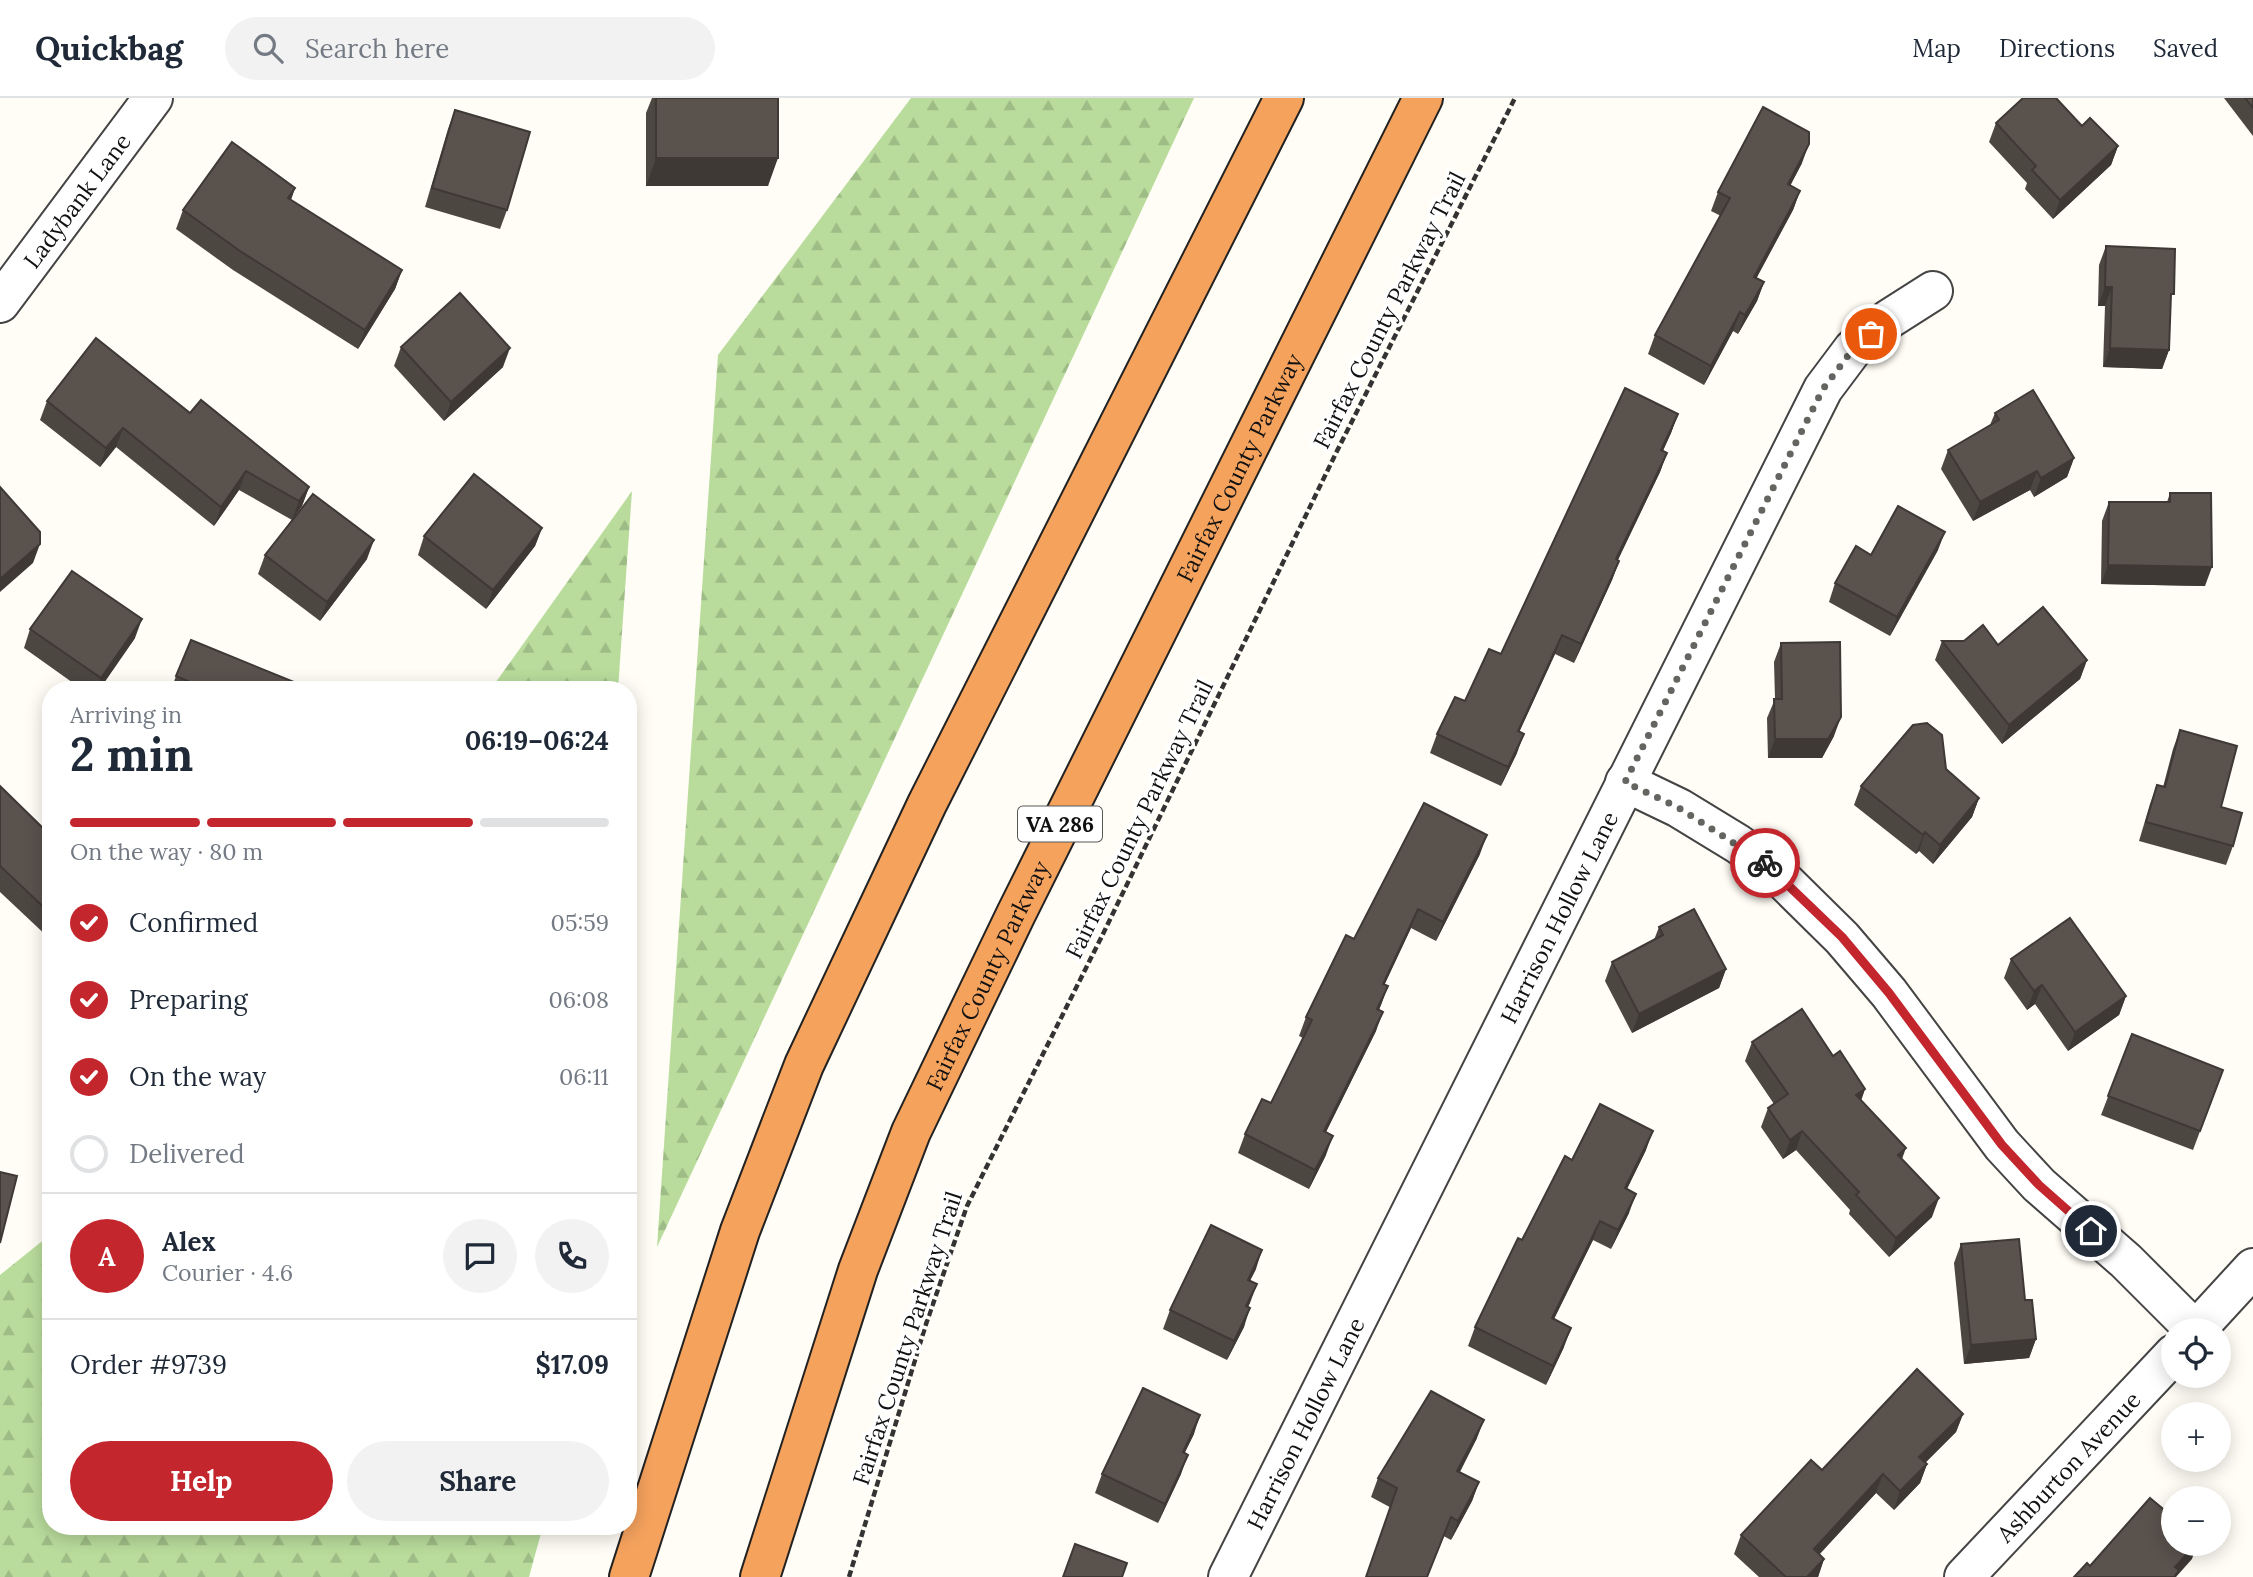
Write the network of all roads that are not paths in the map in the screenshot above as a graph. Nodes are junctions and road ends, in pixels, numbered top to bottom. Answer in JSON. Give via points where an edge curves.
{"nodes":[{"id":1,"x":153,"y":98,"type":"edge"},
{"id":2,"x":1284,"y":98,"type":"edge"},
{"id":3,"x":1423,"y":98,"type":"edge"},
{"id":4,"x":1933,"y":291,"type":"dead end"},
{"id":5,"x":0,"y":303,"type":"edge"},
{"id":6,"x":1625,"y":782,"type":"junction"},
{"id":7,"x":2253,"y":1268,"type":"edge"},
{"id":8,"x":2184,"y":1318,"type":"edge"},
{"id":9,"x":2207,"y":1318,"type":"edge"},
{"id":10,"x":2161,"y":1368,"type":"edge"},
{"id":11,"x":629,"y":1577,"type":"edge"},
{"id":12,"x":760,"y":1577,"type":"edge"},
{"id":13,"x":1228,"y":1577,"type":"edge"},
{"id":14,"x":1964,"y":1577,"type":"edge"}],
"edges":[{"from":1,"to":5,"type":"street","name":"Ladybank Lane"},
{"from":2,"to":11,"type":"highway","via":[[933,791],[804,1065],[740,1231]]},
{"from":3,"to":12,"type":"highway","name":"Fairfax County Parkway","number":"VA 286","via":[[911,1132],[858,1270]]},
{"from":4,"to":6,"type":"street","name":"Harrison Hollow Lane","via":[[1853,349],[1823,389]]},
{"from":6,"to":8,"type":"street","via":[[1691,815],[1770,867],[1842,937],[1889,993],[2002,1145]]},
{"from":6,"to":13,"type":"street","name":"Harrison Hollow Lane"},
{"from":7,"to":9,"type":"street"},
{"from":10,"to":14,"type":"street","name":"Ashburton Avenue"}]}
